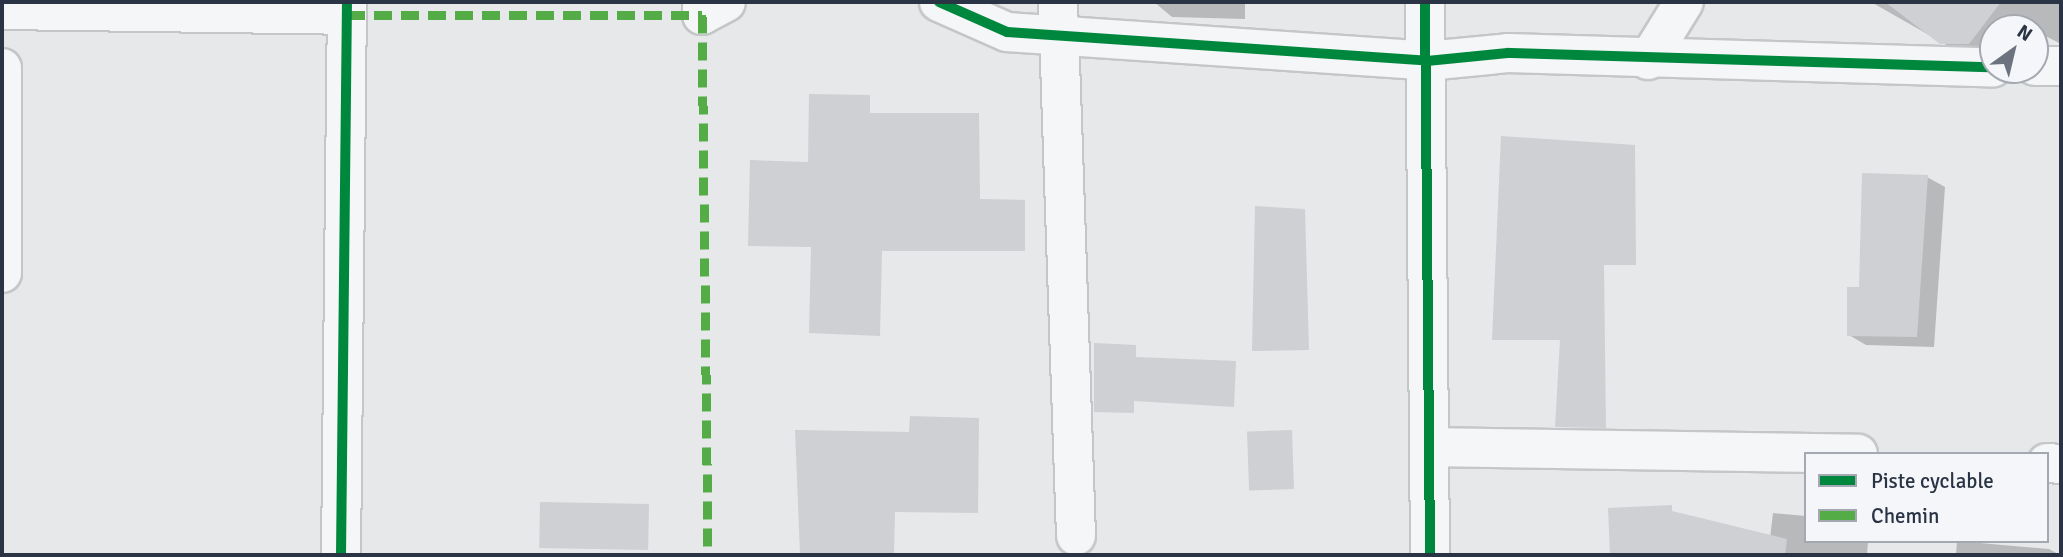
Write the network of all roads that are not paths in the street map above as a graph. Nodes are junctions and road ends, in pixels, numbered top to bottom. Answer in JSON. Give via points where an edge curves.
{"nodes":[{"id":1,"x":702,"y":2,"type":"edge"},
{"id":2,"x":726,"y":2,"type":"edge"},
{"id":3,"x":939,"y":2,"type":"edge"},
{"id":4,"x":1425,"y":2,"type":"edge"},
{"id":5,"x":1684,"y":2,"type":"edge"},
{"id":6,"x":347,"y":8,"type":"edge"},
{"id":7,"x":2,"y":10,"type":"edge"},
{"id":8,"x":1058,"y":18,"type":"edge"},
{"id":9,"x":1648,"y":60,"type":"junction"},
{"id":10,"x":1427,"y":61,"type":"junction"},
{"id":11,"x":1979,"y":67,"type":"edge"},
{"id":12,"x":2,"y":68,"type":"edge"},
{"id":13,"x":2,"y":273,"type":"edge"},
{"id":14,"x":1430,"y":447,"type":"junction"},
{"id":15,"x":1804,"y":453,"type":"edge"},
{"id":16,"x":1076,"y":536,"type":"dead end"},
{"id":17,"x":341,"y":555,"type":"edge"},
{"id":18,"x":1430,"y":555,"type":"edge"}],
"edges":[{"from":1,"to":2,"type":"street","via":[[702,15]]},
{"from":3,"to":8,"type":"street","via":[[1007,32]]},
{"from":4,"to":10,"type":"street"},
{"from":5,"to":9,"type":"street"},
{"from":6,"to":7,"type":"street"},
{"from":6,"to":17,"type":"street"},
{"from":8,"to":10,"type":"street"},
{"from":8,"to":16,"type":"street"},
{"from":9,"to":10,"type":"street","via":[[1508,52]]},
{"from":9,"to":11,"type":"street"},
{"from":10,"to":14,"type":"street"},
{"from":12,"to":13,"type":"street"},
{"from":14,"to":15,"type":"street"},
{"from":14,"to":18,"type":"street"}]}
